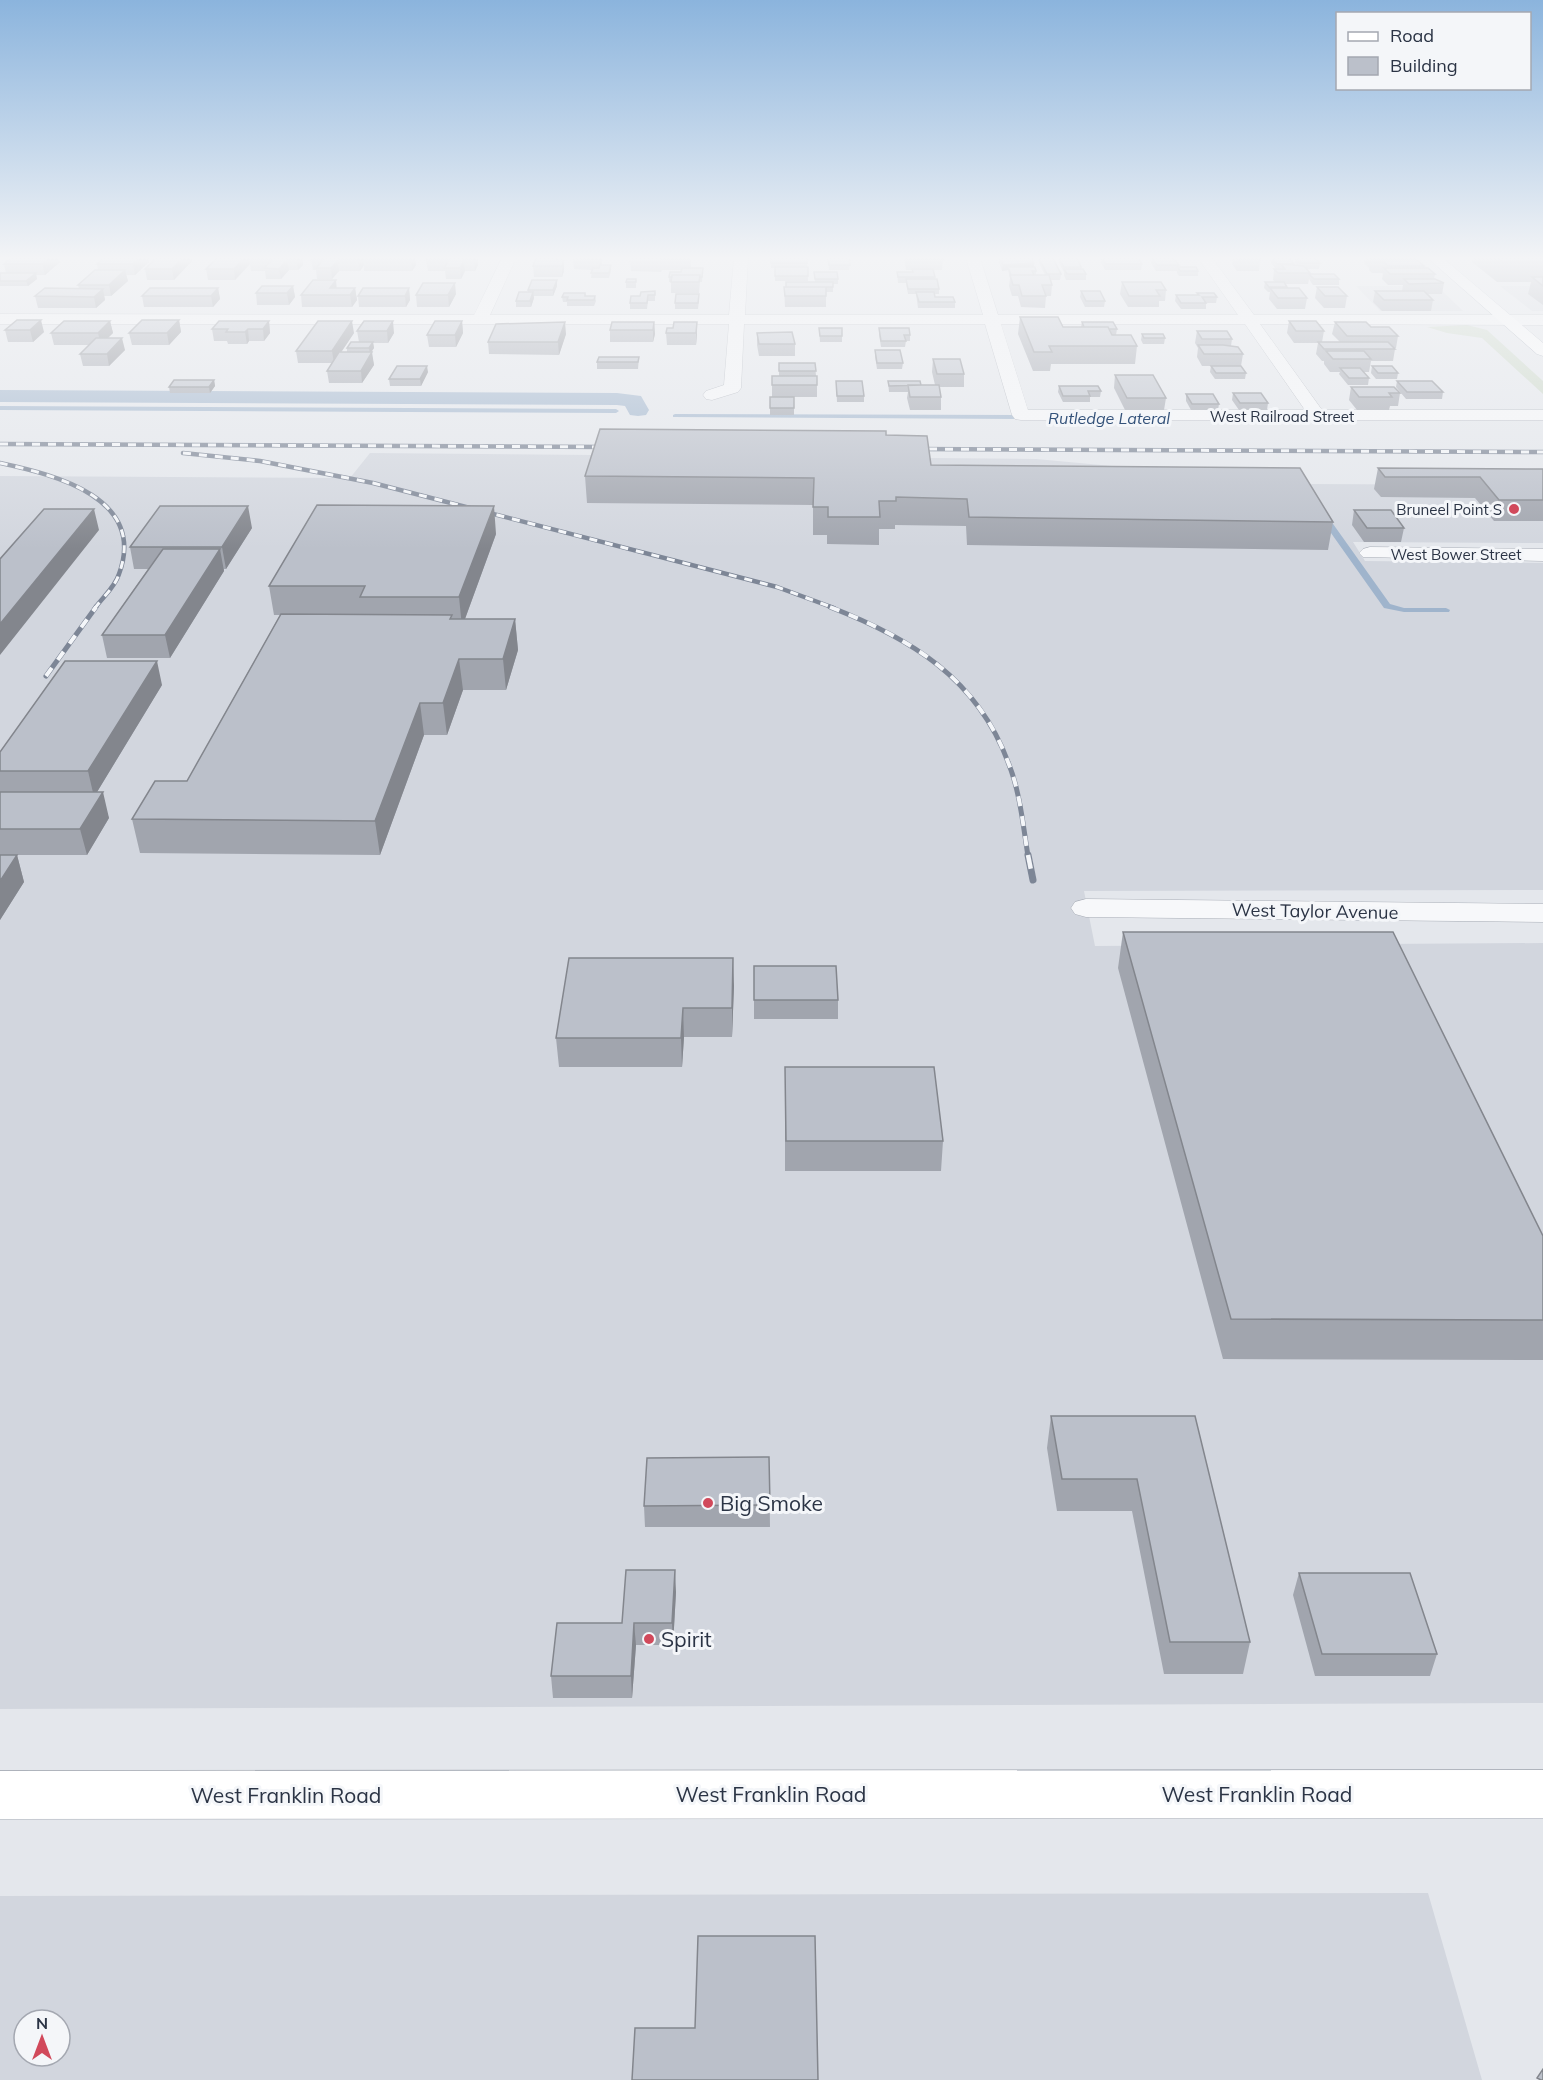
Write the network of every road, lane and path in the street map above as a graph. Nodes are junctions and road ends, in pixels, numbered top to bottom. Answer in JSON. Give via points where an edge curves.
{"nodes":[{"id":1,"x":734,"y":355,"type":"edge"},
{"id":2,"x":1004,"y":355,"type":"edge"},
{"id":3,"x":1274,"y":355,"type":"edge"},
{"id":4,"x":712,"y":395,"type":"dead end"},
{"id":5,"x":1543,"y":415,"type":"edge"},
{"id":6,"x":1318,"y":416,"type":"junction"},
{"id":7,"x":1370,"y":553,"type":"dead end"},
{"id":8,"x":1543,"y":555,"type":"edge"},
{"id":9,"x":1086,"y":908,"type":"dead end"},
{"id":10,"x":1543,"y":914,"type":"edge"},
{"id":11,"x":1543,"y":1794,"type":"edge"},
{"id":12,"x":0,"y":1796,"type":"edge"}],
"edges":[{"from":1,"to":4,"type":"street","via":[[732,388]]},
{"from":2,"to":6,"type":"street","name":"West Railroad Street","via":[[1022,415]]},
{"from":3,"to":6,"type":"street"},
{"from":5,"to":6,"type":"street","name":"West Railroad Street"},
{"from":7,"to":8,"type":"street","name":"West Bower Street"},
{"from":9,"to":10,"type":"street","name":"West Taylor Avenue"},
{"from":11,"to":12,"type":"main road","name":"West Franklin Road"}]}
